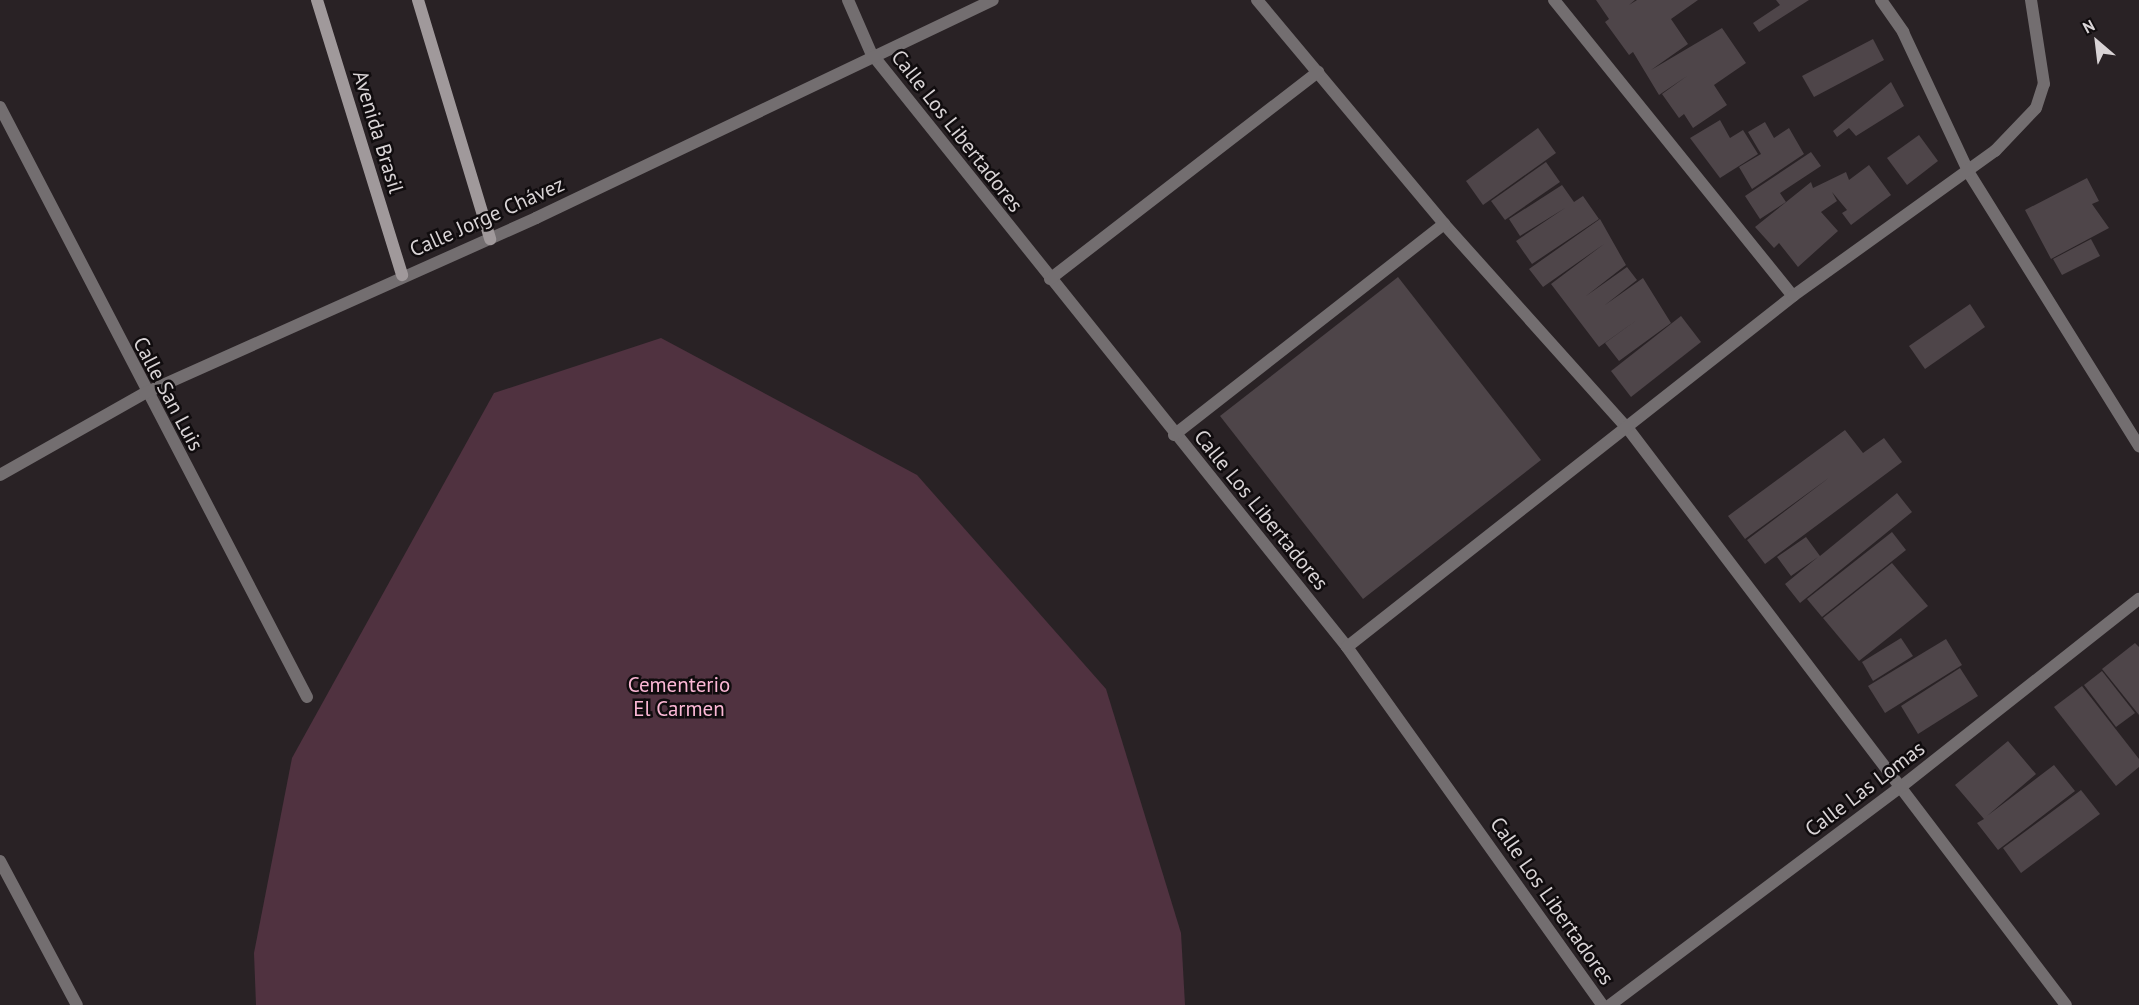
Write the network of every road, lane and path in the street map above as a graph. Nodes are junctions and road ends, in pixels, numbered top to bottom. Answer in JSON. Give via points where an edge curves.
{"nodes":[{"id":1,"x":317,"y":0,"type":"edge"},
{"id":2,"x":418,"y":0,"type":"edge"},
{"id":3,"x":848,"y":0,"type":"edge"},
{"id":4,"x":993,"y":0,"type":"edge"},
{"id":5,"x":1257,"y":0,"type":"edge"},
{"id":6,"x":1554,"y":0,"type":"edge"},
{"id":7,"x":1881,"y":0,"type":"edge"},
{"id":8,"x":2031,"y":0,"type":"edge"},
{"id":9,"x":871,"y":53,"type":"junction"},
{"id":10,"x":1318,"y":72,"type":"junction"},
{"id":11,"x":0,"y":106,"type":"edge"},
{"id":12,"x":1968,"y":173,"type":"junction"},
{"id":13,"x":1444,"y":224,"type":"junction"},
{"id":14,"x":490,"y":239,"type":"junction"},
{"id":15,"x":402,"y":275,"type":"junction"},
{"id":16,"x":1050,"y":279,"type":"junction"},
{"id":17,"x":1793,"y":296,"type":"junction"},
{"id":18,"x":145,"y":393,"type":"junction"},
{"id":19,"x":1629,"y":430,"type":"junction"},
{"id":20,"x":1174,"y":435,"type":"junction"},
{"id":21,"x":2139,"y":446,"type":"edge"},
{"id":22,"x":0,"y":475,"type":"edge"},
{"id":23,"x":2139,"y":599,"type":"edge"},
{"id":24,"x":1347,"y":647,"type":"junction"},
{"id":25,"x":307,"y":697,"type":"dead end"},
{"id":26,"x":1902,"y":786,"type":"junction"},
{"id":27,"x":0,"y":861,"type":"edge"},
{"id":28,"x":77,"y":1005,"type":"edge"},
{"id":29,"x":1602,"y":1005,"type":"edge"},
{"id":30,"x":1610,"y":1005,"type":"edge"},
{"id":31,"x":2066,"y":1005,"type":"edge"}],
"edges":[{"from":1,"to":15,"type":"street","name":"Avenida Brasil"},
{"from":2,"to":14,"type":"street"},
{"from":3,"to":9,"type":"street","name":"Calle Los Libertadores"},
{"from":4,"to":9,"type":"street","name":"Calle Jorge Chávez"},
{"from":5,"to":10,"type":"street"},
{"from":6,"to":17,"type":"street"},
{"from":7,"to":12,"type":"street","via":[[1903,32]]},
{"from":8,"to":12,"type":"street","via":[[2043,52],[2038,100]]},
{"from":9,"to":14,"type":"street","name":"Calle Jorge Chávez"},
{"from":9,"to":16,"type":"street","name":"Calle Los Libertadores"},
{"from":10,"to":13,"type":"street"},
{"from":10,"to":16,"type":"street"},
{"from":11,"to":18,"type":"street","name":"Calle San Luis"},
{"from":12,"to":17,"type":"street"},
{"from":12,"to":21,"type":"street"},
{"from":13,"to":19,"type":"street"},
{"from":13,"to":20,"type":"street"},
{"from":14,"to":15,"type":"street","name":"Calle Jorge Chávez"},
{"from":15,"to":18,"type":"street","name":"Calle Jorge Chávez"},
{"from":16,"to":20,"type":"street","name":"Calle Los Libertadores"},
{"from":17,"to":19,"type":"street"},
{"from":18,"to":22,"type":"street","name":"Calle Jorge Chávez"},
{"from":18,"to":25,"type":"street","name":"Calle San Luis"},
{"from":19,"to":24,"type":"street"},
{"from":19,"to":26,"type":"street"},
{"from":20,"to":24,"type":"street","name":"Calle Los Libertadores"},
{"from":23,"to":26,"type":"street","name":"Calle Las Lomas"},
{"from":24,"to":29,"type":"street","name":"Calle Los Libertadores"},
{"from":26,"to":30,"type":"street","name":"Calle Las Lomas"},
{"from":26,"to":31,"type":"street"},
{"from":27,"to":28,"type":"street"}]}
